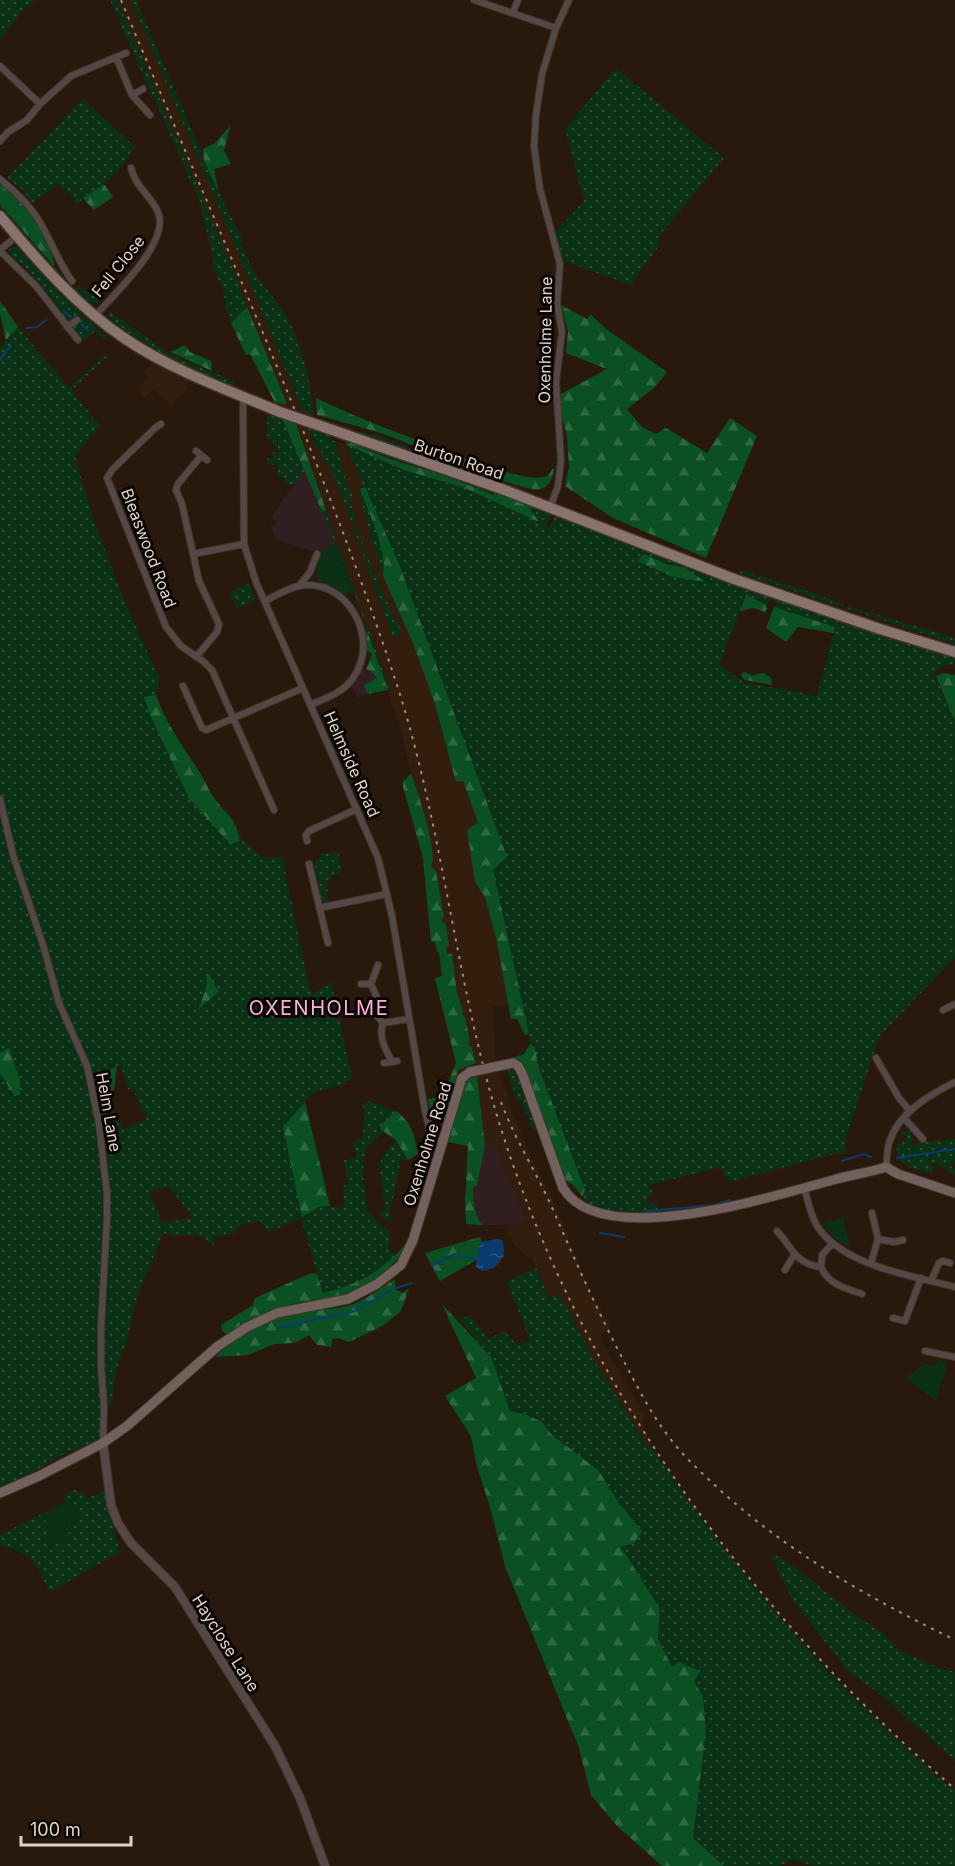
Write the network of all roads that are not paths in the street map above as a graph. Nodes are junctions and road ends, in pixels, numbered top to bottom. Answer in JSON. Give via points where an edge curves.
{"nodes":[{"id":1,"x":474,"y":0,"type":"edge"},
{"id":2,"x":518,"y":0,"type":"edge"},
{"id":3,"x":569,"y":0,"type":"edge"},
{"id":4,"x":513,"y":12,"type":"junction"},
{"id":5,"x":556,"y":28,"type":"junction"},
{"id":6,"x":126,"y":53,"type":"dead end"},
{"id":7,"x":116,"y":57,"type":"junction"},
{"id":8,"x":0,"y":66,"type":"edge"},
{"id":9,"x":143,"y":89,"type":"dead end"},
{"id":10,"x":132,"y":95,"type":"junction"},
{"id":11,"x":40,"y":104,"type":"junction"},
{"id":12,"x":150,"y":115,"type":"dead end"},
{"id":13,"x":0,"y":141,"type":"edge"},
{"id":14,"x":131,"y":168,"type":"dead end"},
{"id":15,"x":0,"y":179,"type":"edge"},
{"id":16,"x":0,"y":216,"type":"edge"},
{"id":17,"x":17,"y":236,"type":"junction"},
{"id":18,"x":0,"y":251,"type":"edge"},
{"id":19,"x":72,"y":281,"type":"dead end"},
{"id":20,"x":95,"y":316,"type":"junction"},
{"id":21,"x":77,"y":320,"type":"dead end"},
{"id":22,"x":67,"y":327,"type":"junction"},
{"id":23,"x":78,"y":340,"type":"dead end"},
{"id":24,"x":243,"y":396,"type":"junction"},
{"id":25,"x":161,"y":424,"type":"dead end"},
{"id":26,"x":201,"y":456,"type":"dead end"},
{"id":27,"x":550,"y":507,"type":"junction"},
{"id":28,"x":244,"y":543,"type":"junction"},
{"id":29,"x":193,"y":554,"type":"junction"},
{"id":30,"x":317,"y":554,"type":"dead end"},
{"id":31,"x":310,"y":572,"type":"junction"},
{"id":32,"x":299,"y":586,"type":"junction"},
{"id":33,"x":315,"y":586,"type":"junction"},
{"id":34,"x":265,"y":601,"type":"junction"},
{"id":35,"x":955,"y":652,"type":"edge"},
{"id":36,"x":196,"y":657,"type":"junction"},
{"id":37,"x":183,"y":687,"type":"dead end"},
{"id":38,"x":303,"y":688,"type":"junction"},
{"id":39,"x":310,"y":705,"type":"junction"},
{"id":40,"x":233,"y":718,"type":"junction"},
{"id":41,"x":0,"y":799,"type":"edge"},
{"id":42,"x":357,"y":809,"type":"junction"},
{"id":43,"x":274,"y":810,"type":"dead end"},
{"id":44,"x":307,"y":841,"type":"dead end"},
{"id":45,"x":309,"y":864,"type":"dead end"},
{"id":46,"x":387,"y":894,"type":"junction"},
{"id":47,"x":320,"y":908,"type":"junction"},
{"id":48,"x":328,"y":943,"type":"dead end"},
{"id":49,"x":378,"y":965,"type":"dead end"},
{"id":50,"x":361,"y":984,"type":"dead end"},
{"id":51,"x":371,"y":984,"type":"junction"},
{"id":52,"x":955,"y":1004,"type":"edge"},
{"id":53,"x":943,"y":1010,"type":"dead end"},
{"id":54,"x":408,"y":1019,"type":"junction"},
{"id":55,"x":383,"y":1023,"type":"junction"},
{"id":56,"x":876,"y":1058,"type":"dead end"},
{"id":57,"x":391,"y":1062,"type":"dead end"},
{"id":58,"x":955,"y":1082,"type":"edge"},
{"id":59,"x":910,"y":1111,"type":"junction"},
{"id":60,"x":904,"y":1118,"type":"junction"},
{"id":61,"x":923,"y":1139,"type":"dead end"},
{"id":62,"x":443,"y":1144,"type":"junction"},
{"id":63,"x":886,"y":1167,"type":"junction"},
{"id":64,"x":804,"y":1188,"type":"junction"},
{"id":65,"x":955,"y":1192,"type":"edge"},
{"id":66,"x":872,"y":1213,"type":"dead end"},
{"id":67,"x":777,"y":1231,"type":"dead end"},
{"id":68,"x":878,"y":1239,"type":"junction"},
{"id":69,"x":903,"y":1240,"type":"dead end"},
{"id":70,"x":832,"y":1244,"type":"junction"},
{"id":71,"x":795,"y":1255,"type":"junction"},
{"id":72,"x":871,"y":1263,"type":"junction"},
{"id":73,"x":950,"y":1263,"type":"dead end"},
{"id":74,"x":821,"y":1267,"type":"junction"},
{"id":75,"x":785,"y":1270,"type":"dead end"},
{"id":76,"x":921,"y":1278,"type":"junction"},
{"id":77,"x":932,"y":1281,"type":"junction"},
{"id":78,"x":955,"y":1287,"type":"edge"},
{"id":79,"x":862,"y":1294,"type":"dead end"},
{"id":80,"x":893,"y":1318,"type":"dead end"},
{"id":81,"x":925,"y":1351,"type":"dead end"},
{"id":82,"x":955,"y":1357,"type":"edge"},
{"id":83,"x":103,"y":1443,"type":"junction"},
{"id":84,"x":0,"y":1493,"type":"edge"},
{"id":85,"x":325,"y":1866,"type":"edge"}],
"edges":[{"from":1,"to":4,"type":"street"},
{"from":2,"to":4,"type":"street"},
{"from":3,"to":5,"type":"street","name":"Oxenholme Lane"},
{"from":4,"to":5,"type":"street"},
{"from":5,"to":27,"type":"street","name":"Oxenholme Lane","via":[[542,74],[534,146],[540,189],[560,264],[557,303],[562,332],[556,382],[561,461]]},
{"from":6,"to":7,"type":"street"},
{"from":7,"to":10,"type":"street"},
{"from":7,"to":11,"type":"street","via":[[71,76]]},
{"from":8,"to":11,"type":"street"},
{"from":9,"to":10,"type":"street"},
{"from":10,"to":12,"type":"street"},
{"from":11,"to":13,"type":"street"},
{"from":14,"to":20,"type":"street","name":"Fell Close","via":[[159,214],[159,233],[148,254]]},
{"from":15,"to":19,"type":"street","via":[[39,220]]},
{"from":16,"to":17,"type":"main road","name":"Burton Road"},
{"from":17,"to":18,"type":"street"},
{"from":17,"to":20,"type":"main road","name":"Burton Road"},
{"from":18,"to":22,"type":"street","via":[[36,286]]},
{"from":20,"to":24,"type":"main road","name":"Burton Road","via":[[167,363]]},
{"from":21,"to":22,"type":"street"},
{"from":22,"to":23,"type":"street"},
{"from":24,"to":27,"type":"main road","name":"Burton Road","bridge":true},
{"from":24,"to":28,"type":"street","name":"Helmside Road"},
{"from":25,"to":36,"type":"street","name":"Bleaswood Road","via":[[107,478],[166,627]]},
{"from":26,"to":29,"type":"street","via":[[176,490]]},
{"from":27,"to":35,"type":"main road","name":"Burton Road","via":[[734,579]]},
{"from":28,"to":29,"type":"street"},
{"from":28,"to":34,"type":"street","name":"Helmside Road"},
{"from":29,"to":36,"type":"street","via":[[199,581],[219,628]]},
{"from":30,"to":31,"type":"street"},
{"from":31,"to":32,"type":"street"},
{"from":31,"to":33,"type":"street"},
{"from":32,"to":33,"type":"street"},
{"from":32,"to":34,"type":"street"},
{"from":33,"to":39,"type":"street","via":[[337,595],[351,608],[361,627],[364,651],[359,670],[347,686]]},
{"from":34,"to":38,"type":"street","name":"Helmside Road"},
{"from":36,"to":40,"type":"street","name":"Bleaswood Road","via":[[212,670]]},
{"from":37,"to":40,"type":"street","via":[[204,730]]},
{"from":38,"to":39,"type":"street","name":"Helmside Road"},
{"from":38,"to":40,"type":"street"},
{"from":39,"to":42,"type":"street","name":"Helmside Road"},
{"from":40,"to":43,"type":"street","name":"Bleaswood Road","via":[[266,802]]},
{"from":41,"to":83,"type":"street","name":"Helm Lane","via":[[13,855],[59,1003],[87,1066],[99,1124],[106,1194],[101,1327]]},
{"from":42,"to":44,"type":"street","via":[[309,831]]},
{"from":42,"to":46,"type":"street","name":"Helmside Road","via":[[378,858]]},
{"from":45,"to":47,"type":"street"},
{"from":46,"to":47,"type":"street"},
{"from":46,"to":54,"type":"street","name":"Helmside Road"},
{"from":47,"to":48,"type":"street"},
{"from":49,"to":51,"type":"street"},
{"from":50,"to":51,"type":"street"},
{"from":51,"to":55,"type":"street","via":[[379,1002],[378,1017]]},
{"from":52,"to":53,"type":"street"},
{"from":54,"to":55,"type":"street"},
{"from":54,"to":62,"type":"street","name":"Helmside Road","via":[[427,1122]]},
{"from":55,"to":57,"type":"street","via":[[382,1040]]},
{"from":56,"to":59,"type":"street"},
{"from":58,"to":59,"type":"street"},
{"from":59,"to":60,"type":"street"},
{"from":60,"to":61,"type":"street"},
{"from":60,"to":63,"type":"street","via":[[890,1142]]},
{"from":62,"to":64,"type":"main road","name":"Oxenholme Road","bridge":true,"via":[[462,1078],[470,1072],[513,1063],[522,1073],[563,1188],[572,1200],[587,1209],[615,1216],[689,1215]]},
{"from":62,"to":83,"type":"main road","name":"Oxenholme Road","via":[[410,1250],[397,1269],[348,1299],[276,1313],[247,1327],[218,1346]]},
{"from":63,"to":64,"type":"main road","name":"Oxenholme Road"},
{"from":63,"to":65,"type":"main road"},
{"from":64,"to":70,"type":"street","via":[[815,1223]]},
{"from":66,"to":68,"type":"street"},
{"from":67,"to":71,"type":"street"},
{"from":68,"to":69,"type":"street"},
{"from":68,"to":72,"type":"street"},
{"from":70,"to":72,"type":"street"},
{"from":70,"to":74,"type":"street","via":[[822,1255]]},
{"from":71,"to":74,"type":"street"},
{"from":71,"to":75,"type":"street"},
{"from":72,"to":76,"type":"street"},
{"from":73,"to":77,"type":"street","via":[[939,1263]]},
{"from":74,"to":79,"type":"street","via":[[837,1285]]},
{"from":76,"to":77,"type":"street"},
{"from":76,"to":80,"type":"street","via":[[905,1321]]},
{"from":77,"to":78,"type":"street"},
{"from":81,"to":82,"type":"street"},
{"from":83,"to":84,"type":"main road","name":"Oxenholme Road"},
{"from":83,"to":85,"type":"street","name":"Hayclose Lane","via":[[111,1505],[118,1523],[131,1543],[175,1587],[275,1746],[300,1798]]}]}
